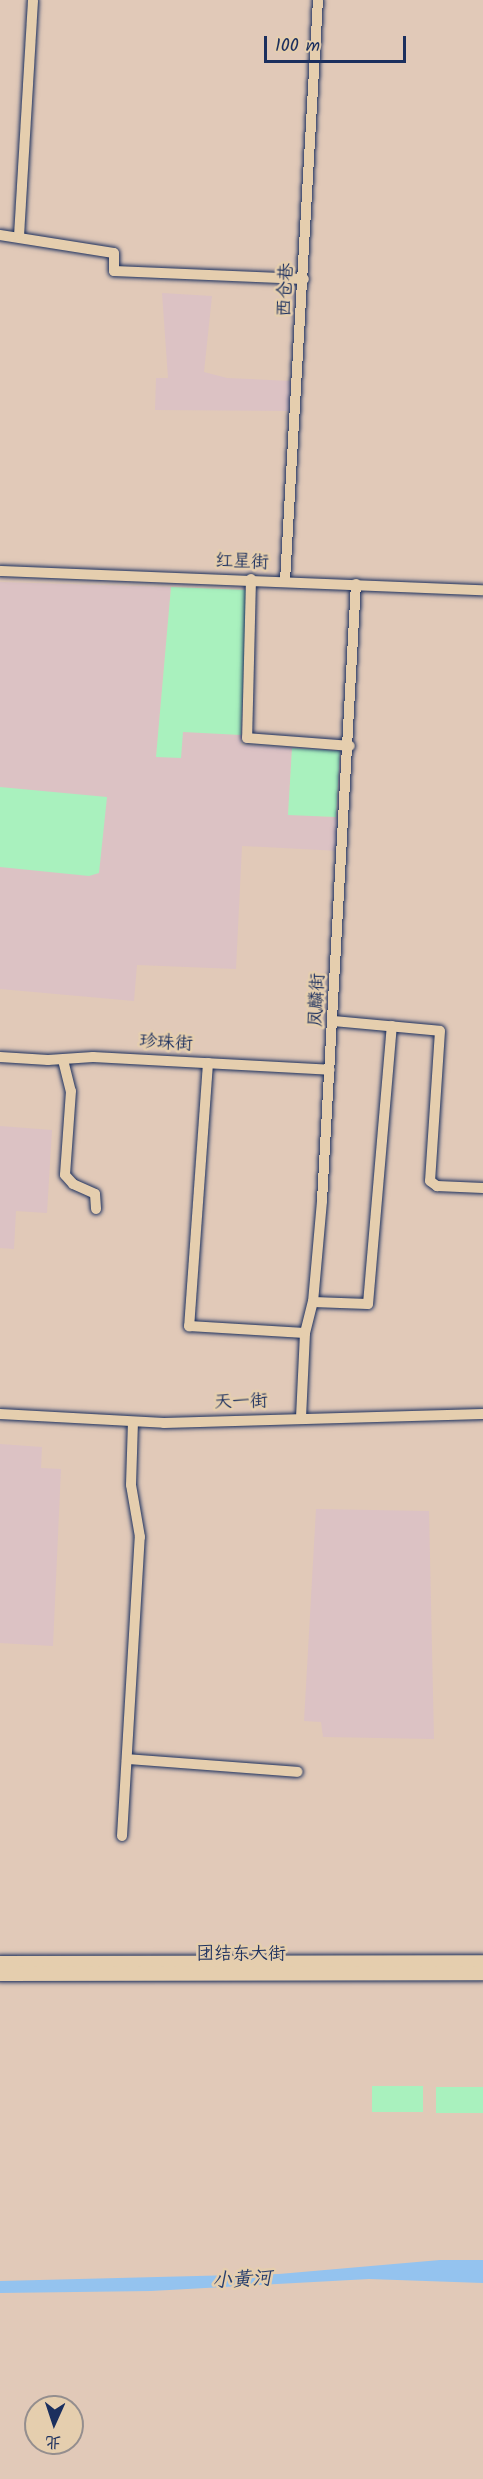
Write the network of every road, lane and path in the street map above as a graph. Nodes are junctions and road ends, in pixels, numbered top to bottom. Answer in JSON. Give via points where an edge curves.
{"nodes":[{"id":1,"x":33,"y":0,"type":"edge"},
{"id":2,"x":318,"y":0,"type":"edge"},
{"id":3,"x":0,"y":235,"type":"edge"},
{"id":4,"x":19,"y":236,"type":"junction"},
{"id":5,"x":304,"y":279,"type":"junction"},
{"id":6,"x":0,"y":571,"type":"edge"},
{"id":7,"x":251,"y":579,"type":"junction"},
{"id":8,"x":285,"y":581,"type":"junction"},
{"id":9,"x":356,"y":584,"type":"junction"},
{"id":10,"x":483,"y":590,"type":"edge"},
{"id":11,"x":350,"y":746,"type":"junction"},
{"id":12,"x":333,"y":1021,"type":"junction"},
{"id":13,"x":392,"y":1026,"type":"junction"},
{"id":14,"x":0,"y":1057,"type":"edge"},
{"id":15,"x":63,"y":1060,"type":"junction"},
{"id":16,"x":208,"y":1063,"type":"junction"},
{"id":17,"x":330,"y":1070,"type":"junction"},
{"id":18,"x":483,"y":1188,"type":"edge"},
{"id":19,"x":96,"y":1209,"type":"dead end"},
{"id":20,"x":313,"y":1302,"type":"junction"},
{"id":21,"x":305,"y":1333,"type":"junction"},
{"id":22,"x":0,"y":1414,"type":"edge"},
{"id":23,"x":483,"y":1414,"type":"edge"},
{"id":24,"x":301,"y":1418,"type":"junction"},
{"id":25,"x":133,"y":1422,"type":"junction"},
{"id":26,"x":127,"y":1759,"type":"junction"},
{"id":27,"x":298,"y":1772,"type":"dead end"},
{"id":28,"x":122,"y":1836,"type":"dead end"},
{"id":29,"x":483,"y":1962,"type":"edge"},
{"id":30,"x":0,"y":1963,"type":"edge"},
{"id":31,"x":483,"y":1973,"type":"edge"},
{"id":32,"x":0,"y":1974,"type":"edge"}],
"edges":[{"from":1,"to":4,"type":"street"},
{"from":2,"to":5,"type":"street","name":"西仓巷"},
{"from":3,"to":4,"type":"street"},
{"from":4,"to":5,"type":"street","via":[[114,253],[114,271]]},
{"from":5,"to":8,"type":"street","name":"西仓巷"},
{"from":6,"to":7,"type":"street","name":"红星街"},
{"from":7,"to":8,"type":"street","name":"红星街"},
{"from":7,"to":11,"type":"street","via":[[247,738]]},
{"from":8,"to":9,"type":"street","name":"红星街"},
{"from":9,"to":10,"type":"street","name":"红星街"},
{"from":9,"to":11,"type":"street","name":"凤麟街"},
{"from":11,"to":12,"type":"street","name":"凤麟街"},
{"from":12,"to":13,"type":"street"},
{"from":12,"to":17,"type":"street","name":"凤麟街"},
{"from":13,"to":18,"type":"street","via":[[436,1029],[441,1035],[430,1181],[437,1186]]},
{"from":13,"to":20,"type":"street","via":[[368,1304]]},
{"from":14,"to":15,"type":"street","name":"珍珠街"},
{"from":15,"to":16,"type":"street","name":"珍珠街","via":[[93,1057]]},
{"from":15,"to":19,"type":"street","via":[[70,1091],[65,1175],[73,1184],[95,1194]]},
{"from":16,"to":17,"type":"street","name":"珍珠街"},
{"from":16,"to":21,"type":"street","via":[[189,1326]]},
{"from":17,"to":20,"type":"street","name":"凤麟街"},
{"from":20,"to":21,"type":"street","name":"凤麟街"},
{"from":21,"to":24,"type":"street","name":"凤麟街"},
{"from":22,"to":25,"type":"street","name":"天一街"},
{"from":23,"to":24,"type":"street","name":"天一街"},
{"from":24,"to":25,"type":"street","name":"天一街"},
{"from":25,"to":26,"type":"street","via":[[131,1485],[140,1537]]},
{"from":26,"to":27,"type":"street"},
{"from":26,"to":28,"type":"street"},
{"from":29,"to":30,"type":"main road","name":"团结东大街"},
{"from":31,"to":32,"type":"main road","name":"团结东大街"}]}
